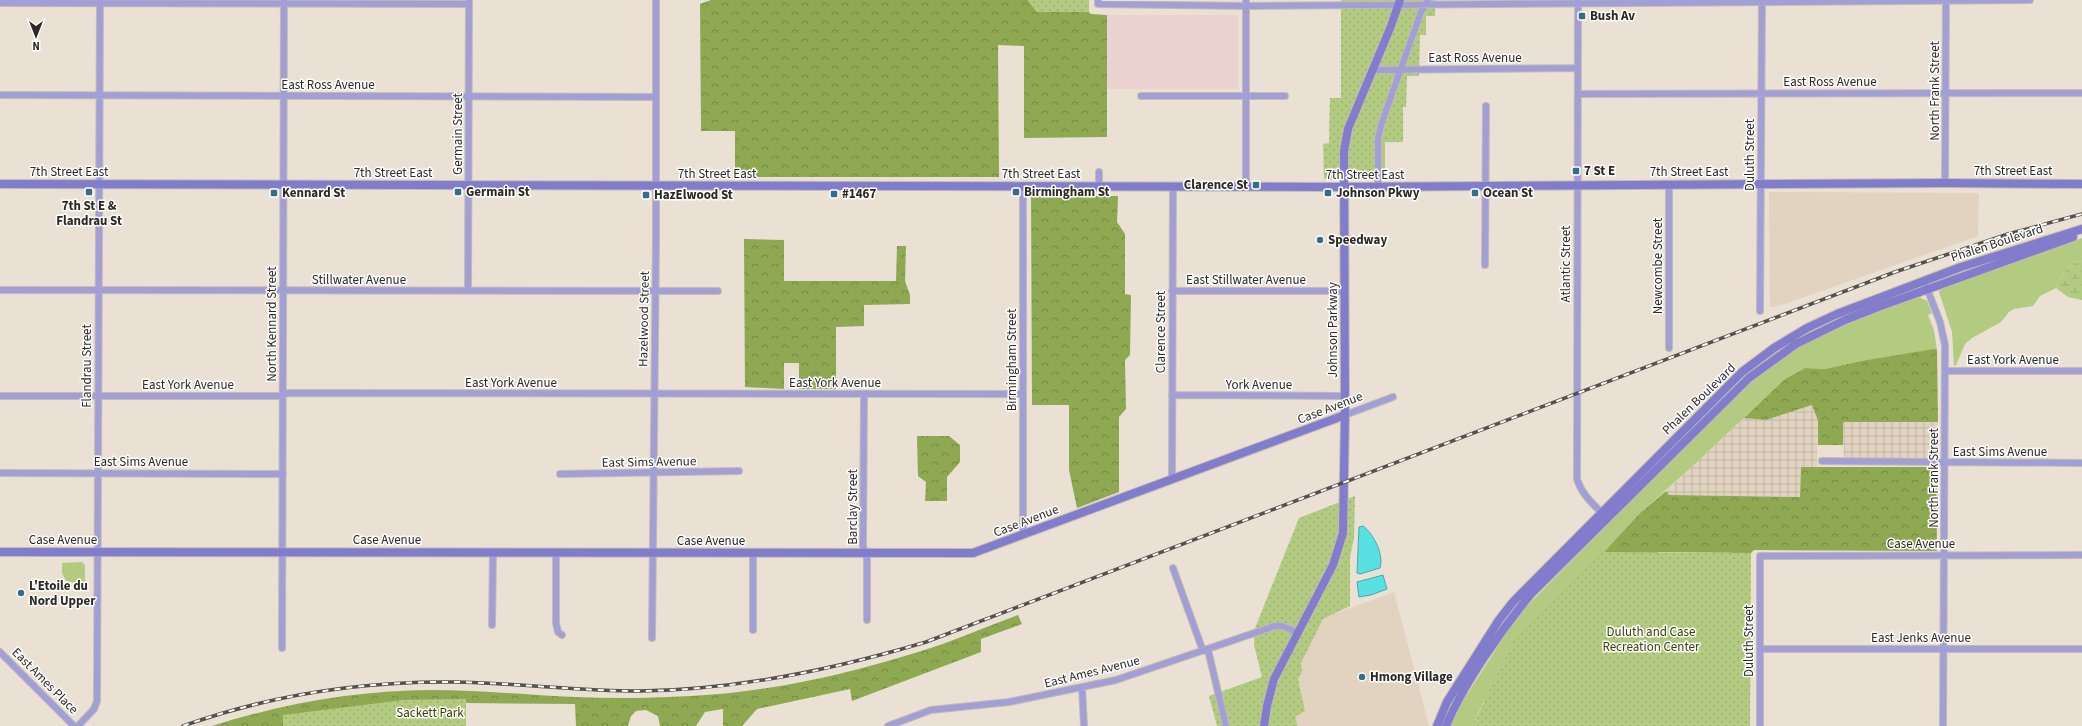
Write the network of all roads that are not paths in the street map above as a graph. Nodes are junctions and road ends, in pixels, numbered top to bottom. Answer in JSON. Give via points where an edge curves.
{"nodes":[{"id":1,"x":656,"y":0,"type":"edge"},
{"id":2,"x":1946,"y":0,"type":"edge"},
{"id":3,"x":2030,"y":0,"type":"edge"},
{"id":4,"x":1578,"y":1,"type":"edge"},
{"id":5,"x":1762,"y":1,"type":"edge"},
{"id":6,"x":100,"y":2,"type":"edge"},
{"id":7,"x":284,"y":2,"type":"edge"},
{"id":8,"x":469,"y":2,"type":"edge"},
{"id":9,"x":1098,"y":2,"type":"edge"},
{"id":10,"x":1381,"y":2,"type":"edge"},
{"id":11,"x":1399,"y":2,"type":"edge"},
{"id":12,"x":1426,"y":2,"type":"edge"},
{"id":13,"x":0,"y":3,"type":"edge"},
{"id":14,"x":1246,"y":3,"type":"edge"},
{"id":15,"x":1578,"y":68,"type":"junction"},
{"id":16,"x":1374,"y":70,"type":"junction"},
{"id":17,"x":1400,"y":70,"type":"junction"},
{"id":18,"x":1762,"y":93,"type":"junction"},
{"id":19,"x":1945,"y":93,"type":"junction"},
{"id":20,"x":2082,"y":93,"type":"edge"},
{"id":21,"x":1578,"y":94,"type":"junction"},
{"id":22,"x":0,"y":95,"type":"edge"},
{"id":23,"x":99,"y":96,"type":"junction"},
{"id":24,"x":284,"y":96,"type":"junction"},
{"id":25,"x":1141,"y":96,"type":"dead end"},
{"id":26,"x":1246,"y":96,"type":"junction"},
{"id":27,"x":1285,"y":96,"type":"dead end"},
{"id":28,"x":469,"y":97,"type":"junction"},
{"id":29,"x":656,"y":97,"type":"junction"},
{"id":30,"x":1486,"y":106,"type":"dead end"},
{"id":31,"x":1098,"y":172,"type":"dead end"},
{"id":32,"x":1945,"y":183,"type":"junction"},
{"id":33,"x":0,"y":184,"type":"edge"},
{"id":34,"x":99,"y":184,"type":"junction"},
{"id":35,"x":284,"y":184,"type":"junction"},
{"id":36,"x":1577,"y":184,"type":"junction"},
{"id":37,"x":1669,"y":184,"type":"junction"},
{"id":38,"x":1761,"y":184,"type":"junction"},
{"id":39,"x":2082,"y":184,"type":"edge"},
{"id":40,"x":468,"y":185,"type":"junction"},
{"id":41,"x":656,"y":185,"type":"junction"},
{"id":42,"x":1486,"y":185,"type":"junction"},
{"id":43,"x":1021,"y":186,"type":"junction"},
{"id":44,"x":1098,"y":186,"type":"junction"},
{"id":45,"x":1173,"y":186,"type":"junction"},
{"id":46,"x":1246,"y":186,"type":"junction"},
{"id":47,"x":1378,"y":186,"type":"junction"},
{"id":48,"x":1344,"y":187,"type":"junction"},
{"id":49,"x":2082,"y":230,"type":"edge"},
{"id":50,"x":2082,"y":234,"type":"edge"},
{"id":51,"x":1485,"y":265,"type":"dead end"},
{"id":52,"x":1924,"y":281,"type":"junction"},
{"id":53,"x":99,"y":289,"type":"junction"},
{"id":54,"x":1927,"y":289,"type":"junction"},
{"id":55,"x":0,"y":290,"type":"edge"},
{"id":56,"x":283,"y":290,"type":"junction"},
{"id":57,"x":468,"y":291,"type":"junction"},
{"id":58,"x":1172,"y":291,"type":"junction"},
{"id":59,"x":1345,"y":291,"type":"junction"},
{"id":60,"x":655,"y":292,"type":"junction"},
{"id":61,"x":718,"y":292,"type":"dead end"},
{"id":62,"x":1760,"y":311,"type":"dead end"},
{"id":63,"x":1669,"y":348,"type":"dead end"},
{"id":64,"x":1945,"y":371,"type":"junction"},
{"id":65,"x":2082,"y":371,"type":"edge"},
{"id":66,"x":654,"y":394,"type":"junction"},
{"id":67,"x":864,"y":394,"type":"junction"},
{"id":68,"x":1023,"y":394,"type":"junction"},
{"id":69,"x":283,"y":395,"type":"junction"},
{"id":70,"x":1172,"y":395,"type":"junction"},
{"id":71,"x":0,"y":396,"type":"edge"},
{"id":72,"x":98,"y":396,"type":"junction"},
{"id":73,"x":1345,"y":396,"type":"junction"},
{"id":74,"x":1393,"y":397,"type":"dead end"},
{"id":75,"x":1345,"y":415,"type":"junction"},
{"id":76,"x":1822,"y":461,"type":"dead end"},
{"id":77,"x":1945,"y":463,"type":"junction"},
{"id":78,"x":2082,"y":463,"type":"edge"},
{"id":79,"x":739,"y":471,"type":"dead end"},
{"id":80,"x":0,"y":473,"type":"edge"},
{"id":81,"x":98,"y":473,"type":"junction"},
{"id":82,"x":652,"y":473,"type":"junction"},
{"id":83,"x":283,"y":474,"type":"junction"},
{"id":84,"x":560,"y":474,"type":"dead end"},
{"id":85,"x":1172,"y":479,"type":"junction"},
{"id":86,"x":1604,"y":515,"type":"junction"},
{"id":87,"x":1023,"y":535,"type":"junction"},
{"id":88,"x":0,"y":552,"type":"edge"},
{"id":89,"x":97,"y":552,"type":"junction"},
{"id":90,"x":282,"y":552,"type":"junction"},
{"id":91,"x":492,"y":553,"type":"junction"},
{"id":92,"x":556,"y":553,"type":"junction"},
{"id":93,"x":652,"y":553,"type":"junction"},
{"id":94,"x":753,"y":553,"type":"junction"},
{"id":95,"x":864,"y":553,"type":"junction"},
{"id":96,"x":2082,"y":555,"type":"edge"},
{"id":97,"x":1760,"y":556,"type":"joint"},
{"id":98,"x":1944,"y":556,"type":"junction"},
{"id":99,"x":1173,"y":568,"type":"dead end"},
{"id":100,"x":867,"y":620,"type":"dead end"},
{"id":101,"x":492,"y":625,"type":"dead end"},
{"id":102,"x":753,"y":630,"type":"dead end"},
{"id":103,"x":1297,"y":632,"type":"junction"},
{"id":104,"x":562,"y":636,"type":"dead end"},
{"id":105,"x":652,"y":638,"type":"dead end"},
{"id":106,"x":282,"y":648,"type":"dead end"},
{"id":107,"x":1760,"y":649,"type":"junction"},
{"id":108,"x":1944,"y":649,"type":"junction"},
{"id":109,"x":2082,"y":649,"type":"edge"},
{"id":110,"x":1206,"y":651,"type":"junction"},
{"id":111,"x":0,"y":652,"type":"edge"},
{"id":112,"x":1082,"y":687,"type":"junction"},
{"id":113,"x":74,"y":726,"type":"edge"},
{"id":114,"x":78,"y":726,"type":"edge"},
{"id":115,"x":888,"y":726,"type":"edge"},
{"id":116,"x":1084,"y":726,"type":"edge"},
{"id":117,"x":1226,"y":726,"type":"edge"},
{"id":118,"x":1264,"y":726,"type":"edge"},
{"id":119,"x":1437,"y":726,"type":"edge"},
{"id":120,"x":1446,"y":726,"type":"edge"},
{"id":121,"x":1760,"y":726,"type":"edge"},
{"id":122,"x":1943,"y":726,"type":"edge"}],
"edges":[{"from":1,"to":29,"type":"street","name":"Hazelwood Street"},
{"from":2,"to":3,"type":"street"},
{"from":2,"to":5,"type":"street"},
{"from":2,"to":19,"type":"street","name":"North Frank Street"},
{"from":4,"to":5,"type":"street"},
{"from":4,"to":12,"type":"street"},
{"from":4,"to":15,"type":"street","name":"Atlantic Street"},
{"from":5,"to":18,"type":"street","name":"Duluth Street"},
{"from":6,"to":7,"type":"street"},
{"from":6,"to":13,"type":"street"},
{"from":6,"to":23,"type":"street","name":"Flandrau Street"},
{"from":7,"to":8,"type":"street"},
{"from":7,"to":24,"type":"street","name":"North Kennard Street"},
{"from":8,"to":28,"type":"street","name":"Germain Street"},
{"from":9,"to":14,"type":"street"},
{"from":10,"to":11,"type":"street"},
{"from":10,"to":14,"type":"street"},
{"from":11,"to":12,"type":"street"},
{"from":11,"to":16,"type":"street","name":"Johnson Parkway"},
{"from":12,"to":17,"type":"street"},
{"from":14,"to":26,"type":"street"},
{"from":15,"to":17,"type":"street","name":"East Ross Avenue"},
{"from":15,"to":21,"type":"street","name":"Atlantic Street"},
{"from":16,"to":17,"type":"street","name":"East Ross Avenue"},
{"from":16,"to":48,"type":"street","name":"Johnson Parkway","via":[[1347,134],[1344,151]]},
{"from":17,"to":47,"type":"street","via":[[1378,138]]},
{"from":18,"to":19,"type":"street","name":"East Ross Avenue"},
{"from":18,"to":21,"type":"street","name":"East Ross Avenue"},
{"from":18,"to":38,"type":"street","name":"Duluth Street"},
{"from":19,"to":20,"type":"street","name":"East Ross Avenue"},
{"from":19,"to":32,"type":"street","name":"North Frank Street"},
{"from":21,"to":36,"type":"street","name":"Atlantic Street"},
{"from":22,"to":23,"type":"street","name":"East Ross Avenue"},
{"from":23,"to":24,"type":"street","name":"East Ross Avenue"},
{"from":23,"to":34,"type":"street","name":"Flandrau Street"},
{"from":24,"to":28,"type":"street","name":"East Ross Avenue"},
{"from":24,"to":35,"type":"street","name":"North Kennard Street"},
{"from":25,"to":26,"type":"street"},
{"from":26,"to":27,"type":"street"},
{"from":26,"to":46,"type":"street"},
{"from":28,"to":29,"type":"street","name":"East Ross Avenue"},
{"from":28,"to":40,"type":"street","name":"Germain Street"},
{"from":29,"to":41,"type":"street","name":"Hazelwood Street"},
{"from":30,"to":42,"type":"street"},
{"from":31,"to":44,"type":"street"},
{"from":32,"to":38,"type":"street","name":"7th Street East"},
{"from":32,"to":39,"type":"street","name":"7th Street East"},
{"from":33,"to":34,"type":"street","name":"7th Street East"},
{"from":34,"to":35,"type":"street","name":"7th Street East"},
{"from":34,"to":53,"type":"street","name":"Flandrau Street"},
{"from":35,"to":40,"type":"street","name":"7th Street East"},
{"from":35,"to":56,"type":"street","name":"North Kennard Street"},
{"from":36,"to":37,"type":"street","name":"7th Street East"},
{"from":36,"to":42,"type":"street","name":"7th Street East"},
{"from":36,"to":86,"type":"street","name":"Atlantic Street","via":[[1577,479],[1580,489]]},
{"from":37,"to":38,"type":"street","name":"7th Street East"},
{"from":37,"to":63,"type":"street","name":"Newcombe Street"},
{"from":38,"to":62,"type":"street","name":"Duluth Street"},
{"from":40,"to":41,"type":"street","name":"7th Street East"},
{"from":40,"to":57,"type":"street","name":"Germain Street"},
{"from":41,"to":43,"type":"street","name":"7th Street East"},
{"from":41,"to":60,"type":"street","name":"Hazelwood Street"},
{"from":42,"to":47,"type":"street","name":"7th Street East"},
{"from":42,"to":51,"type":"street"},
{"from":43,"to":44,"type":"street","name":"7th Street East"},
{"from":43,"to":68,"type":"street","name":"Birmingham Street"},
{"from":44,"to":45,"type":"street","name":"7th Street East"},
{"from":45,"to":46,"type":"street","name":"7th Street East"},
{"from":45,"to":58,"type":"street","name":"Clarence Street"},
{"from":46,"to":48,"type":"street","name":"7th Street East"},
{"from":47,"to":48,"type":"street","name":"7th Street East"},
{"from":48,"to":59,"type":"street","name":"Johnson Parkway"},
{"from":49,"to":52,"type":"street","name":"Phalen Boulevard","via":[[1981,260]]},
{"from":50,"to":54,"type":"street","name":"Phalen Boulevard"},
{"from":52,"to":54,"type":"street","name":"North Frank Street"},
{"from":52,"to":86,"type":"street","name":"Phalen Boulevard","via":[[1836,314],[1774,348],[1742,372],[1715,398]]},
{"from":53,"to":55,"type":"street","name":"Stillwater Avenue"},
{"from":53,"to":56,"type":"street","name":"Stillwater Avenue"},
{"from":53,"to":72,"type":"street","name":"Flandrau Street"},
{"from":54,"to":64,"type":"street","name":"North Frank Street","via":[[1940,322],[1945,345]]},
{"from":54,"to":86,"type":"street","name":"Phalen Boulevard","via":[[1818,332],[1771,361],[1748,378]]},
{"from":56,"to":57,"type":"street","name":"Stillwater Avenue"},
{"from":56,"to":69,"type":"street","name":"North Kennard Street"},
{"from":57,"to":60,"type":"street","name":"Stillwater Avenue"},
{"from":58,"to":59,"type":"street","name":"East Stillwater Avenue"},
{"from":58,"to":70,"type":"street","name":"Clarence Street"},
{"from":59,"to":73,"type":"street","name":"Johnson Parkway"},
{"from":60,"to":61,"type":"street","name":"Stillwater Avenue"},
{"from":60,"to":66,"type":"street","name":"Hazelwood Street"},
{"from":64,"to":65,"type":"street","name":"East York Avenue"},
{"from":64,"to":77,"type":"street","name":"North Frank Street"},
{"from":66,"to":67,"type":"street","name":"East York Avenue"},
{"from":66,"to":69,"type":"street","name":"East York Avenue"},
{"from":66,"to":82,"type":"street","name":"Hazelwood Street"},
{"from":67,"to":68,"type":"street","name":"East York Avenue"},
{"from":67,"to":95,"type":"street","name":"Barclay Street"},
{"from":68,"to":87,"type":"street","name":"Birmingham Street"},
{"from":69,"to":72,"type":"street","name":"East York Avenue"},
{"from":69,"to":83,"type":"street","name":"North Kennard Street"},
{"from":70,"to":73,"type":"street","name":"York Avenue"},
{"from":70,"to":85,"type":"street","name":"Clarence Street"},
{"from":71,"to":72,"type":"street","name":"East York Avenue"},
{"from":72,"to":81,"type":"street","name":"Flandrau Street"},
{"from":73,"to":75,"type":"street","name":"Johnson Parkway"},
{"from":74,"to":75,"type":"street","name":"Case Avenue"},
{"from":75,"to":85,"type":"street","name":"Case Avenue"},
{"from":75,"to":103,"type":"street","name":"Johnson Parkway","via":[[1343,533],[1333,565]]},
{"from":76,"to":77,"type":"street","name":"East Sims Avenue"},
{"from":77,"to":78,"type":"street","name":"East Sims Avenue"},
{"from":77,"to":98,"type":"street","name":"North Frank Street"},
{"from":79,"to":82,"type":"street","name":"East Sims Avenue"},
{"from":80,"to":81,"type":"street","name":"East Sims Avenue"},
{"from":81,"to":83,"type":"street","name":"East Sims Avenue"},
{"from":81,"to":89,"type":"street","name":"Flandrau Street"},
{"from":82,"to":84,"type":"street","name":"East Sims Avenue"},
{"from":82,"to":93,"type":"street","name":"Hazelwood Street"},
{"from":83,"to":90,"type":"street","name":"North Kennard Street"},
{"from":85,"to":87,"type":"street","name":"Case Avenue"},
{"from":86,"to":119,"type":"street","name":"Phalen Boulevard","via":[[1527,587],[1504,614],[1447,702]]},
{"from":86,"to":120,"type":"street","name":"Phalen Boulevard","via":[[1512,616],[1468,685]]},
{"from":87,"to":95,"type":"street","name":"Case Avenue","via":[[973,553]]},
{"from":88,"to":89,"type":"street","name":"Case Avenue"},
{"from":89,"to":90,"type":"street","name":"Case Avenue"},
{"from":89,"to":114,"type":"street","name":"Flandrau Street","via":[[97,701],[94,709]]},
{"from":90,"to":91,"type":"street","name":"Case Avenue"},
{"from":90,"to":106,"type":"street","name":"North Kennard Street"},
{"from":91,"to":92,"type":"street","name":"Case Avenue"},
{"from":91,"to":101,"type":"street"},
{"from":92,"to":93,"type":"street","name":"Case Avenue"},
{"from":92,"to":104,"type":"street","via":[[556,623]]},
{"from":93,"to":94,"type":"street","name":"Case Avenue"},
{"from":93,"to":105,"type":"street","name":"Hazelwood Street"},
{"from":94,"to":95,"type":"street","name":"Case Avenue"},
{"from":94,"to":102,"type":"street"},
{"from":95,"to":100,"type":"street","name":"Barclay Street","via":[[867,559]]},
{"from":96,"to":98,"type":"street","name":"Case Avenue"},
{"from":97,"to":98,"type":"street","name":"Case Avenue"},
{"from":97,"to":107,"type":"street","name":"Duluth Street"},
{"from":98,"to":108,"type":"street","name":"North Frank Street"},
{"from":99,"to":110,"type":"street"},
{"from":103,"to":110,"type":"street","name":"East Ames Avenue","via":[[1287,627],[1275,626]]},
{"from":103,"to":118,"type":"street","name":"Johnson Parkway","via":[[1274,679]]},
{"from":107,"to":108,"type":"street","name":"East Jenks Avenue"},
{"from":107,"to":121,"type":"street","name":"Duluth Street"},
{"from":108,"to":109,"type":"street","name":"East Jenks Avenue"},
{"from":108,"to":122,"type":"street","name":"North Frank Street"},
{"from":110,"to":112,"type":"street","name":"East Ames Avenue","via":[[1116,680]]},
{"from":110,"to":117,"type":"street"},
{"from":111,"to":113,"type":"street","name":"East Ames Place"},
{"from":112,"to":115,"type":"street","name":"East Ames Avenue","via":[[1009,702],[931,710]]},
{"from":112,"to":116,"type":"street"}]}
